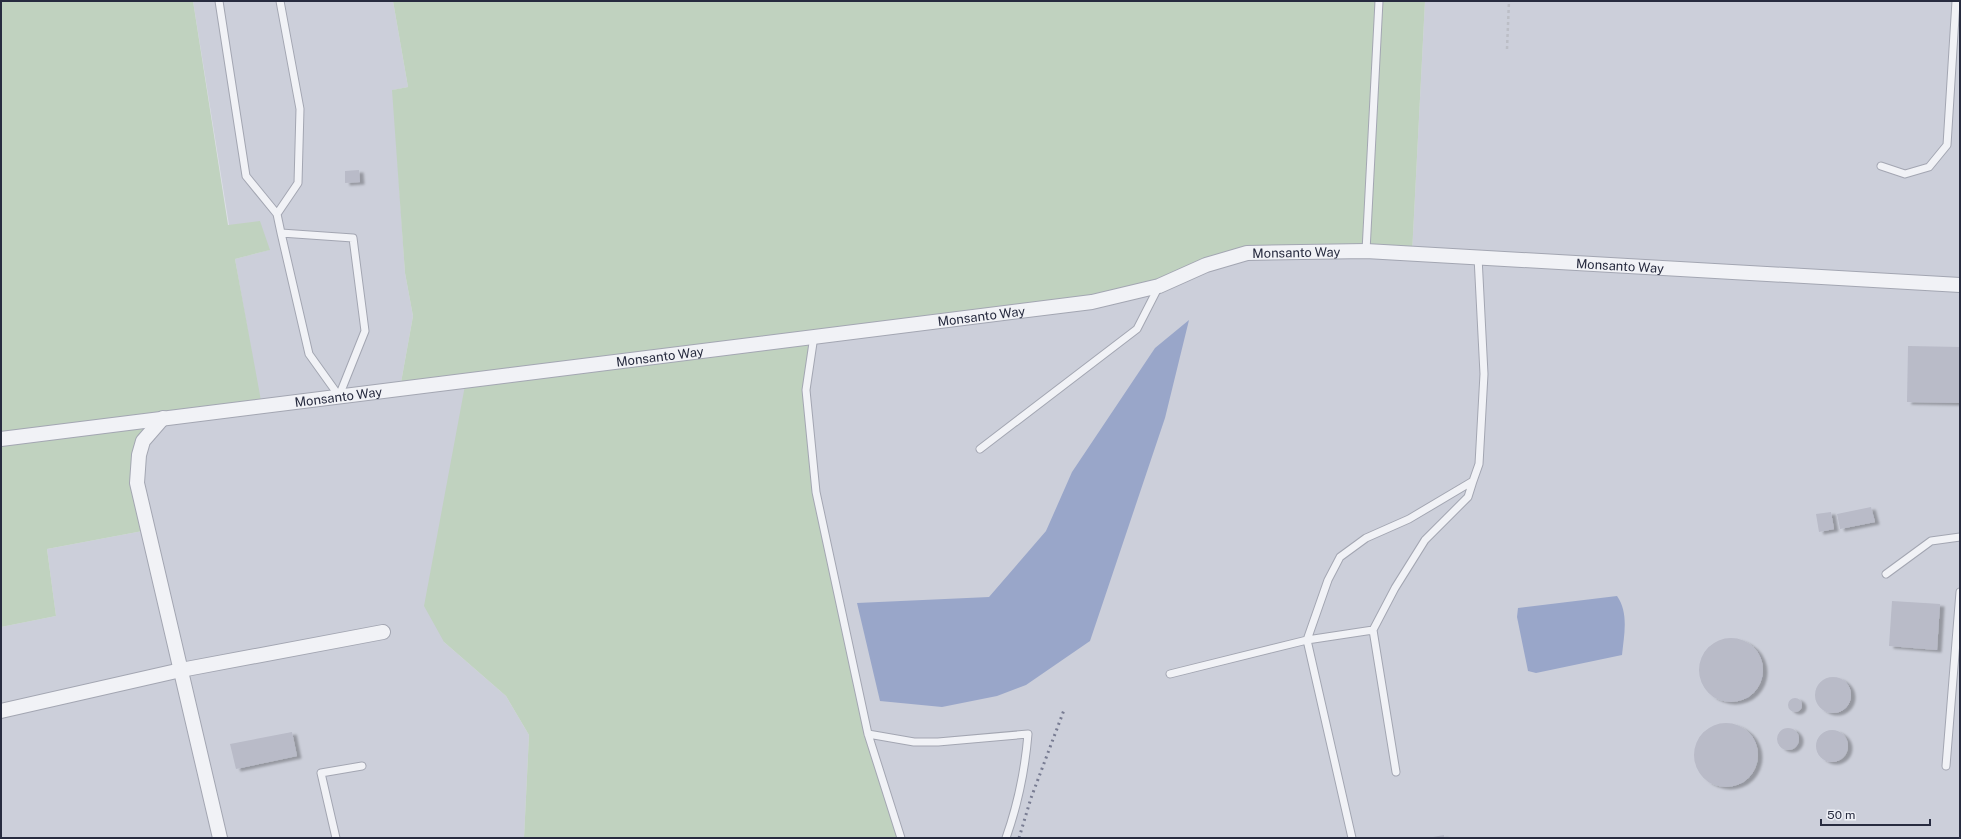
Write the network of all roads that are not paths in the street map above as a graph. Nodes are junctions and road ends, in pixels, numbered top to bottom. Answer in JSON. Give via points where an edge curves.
{"nodes":[{"id":1,"x":218,"y":1,"type":"edge"},
{"id":2,"x":280,"y":1,"type":"edge"},
{"id":3,"x":1379,"y":1,"type":"edge"},
{"id":4,"x":1956,"y":1,"type":"edge"},
{"id":5,"x":1881,"y":166,"type":"dead end"},
{"id":6,"x":276,"y":214,"type":"junction"},
{"id":7,"x":281,"y":233,"type":"junction"},
{"id":8,"x":1366,"y":251,"type":"junction"},
{"id":9,"x":1478,"y":257,"type":"junction"},
{"id":10,"x":1960,"y":285,"type":"edge"},
{"id":11,"x":1159,"y":286,"type":"junction"},
{"id":12,"x":814,"y":336,"type":"junction"},
{"id":13,"x":339,"y":396,"type":"junction"},
{"id":14,"x":163,"y":418,"type":"junction"},
{"id":15,"x":1,"y":439,"type":"edge"},
{"id":16,"x":980,"y":449,"type":"dead end"},
{"id":17,"x":1473,"y":481,"type":"junction"},
{"id":18,"x":1960,"y":537,"type":"edge"},
{"id":19,"x":1886,"y":574,"type":"dead end"},
{"id":20,"x":1960,"y":592,"type":"edge"},
{"id":21,"x":1373,"y":630,"type":"junction"},
{"id":22,"x":383,"y":632,"type":"dead end"},
{"id":23,"x":1307,"y":640,"type":"junction"},
{"id":24,"x":182,"y":670,"type":"junction"},
{"id":25,"x":1170,"y":674,"type":"dead end"},
{"id":26,"x":1,"y":711,"type":"edge"},
{"id":27,"x":868,"y":734,"type":"junction"},
{"id":28,"x":362,"y":766,"type":"dead end"},
{"id":29,"x":1946,"y":766,"type":"dead end"},
{"id":30,"x":1396,"y":772,"type":"dead end"},
{"id":31,"x":220,"y":838,"type":"edge"},
{"id":32,"x":336,"y":838,"type":"edge"},
{"id":33,"x":901,"y":838,"type":"edge"},
{"id":34,"x":1006,"y":838,"type":"edge"},
{"id":35,"x":1352,"y":838,"type":"edge"}],
"edges":[{"from":1,"to":6,"type":"lane","via":[[246,176]]},
{"from":2,"to":6,"type":"lane","via":[[300,108],[298,183]]},
{"from":3,"to":8,"type":"lane"},
{"from":4,"to":5,"type":"lane","via":[[1947,145],[1929,167],[1905,174]]},
{"from":6,"to":7,"type":"lane"},
{"from":7,"to":13,"type":"lane","via":[[309,354]]},
{"from":7,"to":13,"type":"lane","via":[[353,238],[365,331]]},
{"from":8,"to":9,"type":"street","name":"Monsanto Way"},
{"from":8,"to":11,"type":"street","name":"Monsanto Way","via":[[1248,253],[1206,265]]},
{"from":9,"to":10,"type":"street","name":"Monsanto Way"},
{"from":9,"to":17,"type":"lane","via":[[1484,374],[1479,464]]},
{"from":11,"to":12,"type":"street","name":"Monsanto Way","via":[[1092,302]]},
{"from":11,"to":16,"type":"lane","via":[[1137,329]]},
{"from":12,"to":13,"type":"street","name":"Monsanto Way"},
{"from":12,"to":27,"type":"lane","via":[[806,390],[816,492]]},
{"from":13,"to":14,"type":"street","name":"Monsanto Way"},
{"from":14,"to":15,"type":"street","name":"Monsanto Way"},
{"from":14,"to":24,"type":"street","via":[[143,441],[137,483]]},
{"from":17,"to":21,"type":"lane","via":[[1468,497],[1425,540]]},
{"from":17,"to":23,"type":"lane","via":[[1409,519],[1366,538],[1340,557],[1328,580]]},
{"from":18,"to":19,"type":"lane","via":[[1931,541]]},
{"from":20,"to":29,"type":"lane"},
{"from":21,"to":23,"type":"lane"},
{"from":21,"to":30,"type":"lane"},
{"from":22,"to":24,"type":"street"},
{"from":23,"to":25,"type":"lane"},
{"from":23,"to":35,"type":"lane"},
{"from":24,"to":26,"type":"street"},
{"from":24,"to":31,"type":"street"},
{"from":27,"to":33,"type":"lane"},
{"from":27,"to":34,"type":"lane","via":[[914,742],[1028,734],[1024,773]]},
{"from":28,"to":32,"type":"lane","via":[[321,773]]}]}
